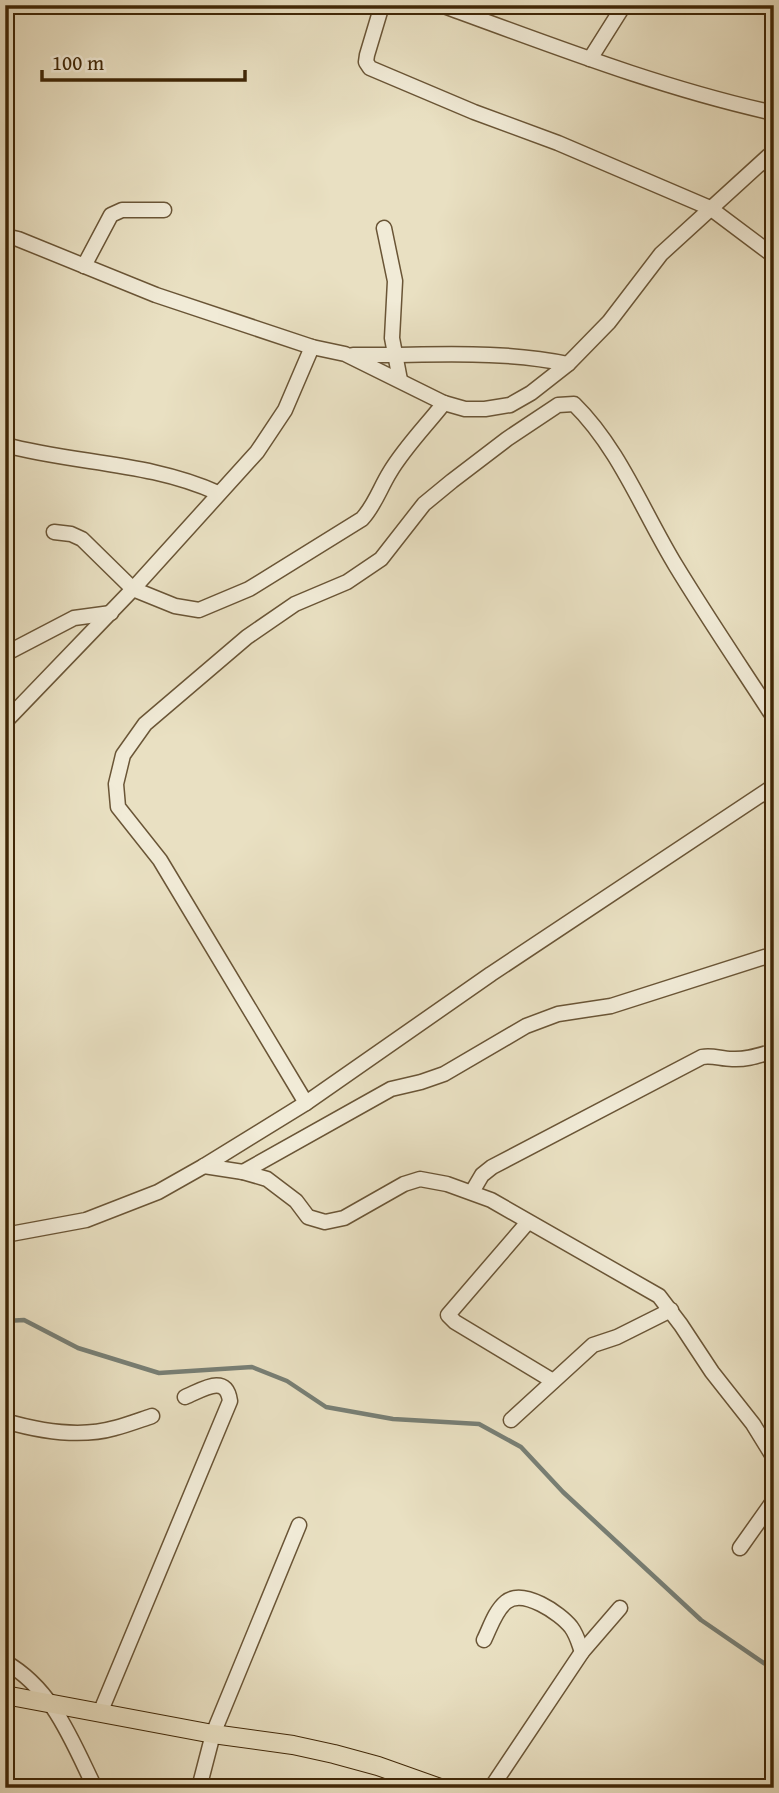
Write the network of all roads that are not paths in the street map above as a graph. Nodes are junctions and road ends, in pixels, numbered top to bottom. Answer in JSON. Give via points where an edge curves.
{"nodes":[{"id":1,"x":382,"y":5,"type":"edge"},
{"id":2,"x":441,"y":5,"type":"edge"},
{"id":3,"x":625,"y":5,"type":"edge"},
{"id":4,"x":590,"y":60,"type":"junction"},
{"id":5,"x":774,"y":113,"type":"edge"},
{"id":6,"x":774,"y":151,"type":"edge"},
{"id":7,"x":710,"y":208,"type":"junction"},
{"id":8,"x":164,"y":210,"type":"dead end"},
{"id":9,"x":384,"y":228,"type":"dead end"},
{"id":10,"x":5,"y":236,"type":"edge"},
{"id":11,"x":774,"y":256,"type":"edge"},
{"id":12,"x":84,"y":266,"type":"junction"},
{"id":13,"x":312,"y":346,"type":"junction"},
{"id":14,"x":345,"y":354,"type":"junction"},
{"id":15,"x":395,"y":355,"type":"junction"},
{"id":16,"x":568,"y":364,"type":"junction"},
{"id":17,"x":400,"y":380,"type":"junction"},
{"id":18,"x":444,"y":403,"type":"junction"},
{"id":19,"x":5,"y":445,"type":"edge"},
{"id":20,"x":218,"y":493,"type":"junction"},
{"id":21,"x":54,"y":532,"type":"dead end"},
{"id":22,"x":133,"y":589,"type":"junction"},
{"id":23,"x":111,"y":613,"type":"junction"},
{"id":24,"x":5,"y":653,"type":"edge"},
{"id":25,"x":774,"y":718,"type":"edge"},
{"id":26,"x":5,"y":722,"type":"edge"},
{"id":27,"x":774,"y":786,"type":"edge"},
{"id":28,"x":774,"y":954,"type":"edge"},
{"id":29,"x":774,"y":1051,"type":"edge"},
{"id":30,"x":306,"y":1102,"type":"junction"},
{"id":31,"x":204,"y":1166,"type":"junction"},
{"id":32,"x":243,"y":1172,"type":"junction"},
{"id":33,"x":471,"y":1192,"type":"junction"},
{"id":34,"x":528,"y":1222,"type":"junction"},
{"id":35,"x":5,"y":1235,"type":"edge"},
{"id":36,"x":671,"y":1310,"type":"junction"},
{"id":37,"x":553,"y":1381,"type":"junction"},
{"id":38,"x":185,"y":1397,"type":"dead end"},
{"id":39,"x":152,"y":1416,"type":"dead end"},
{"id":40,"x":511,"y":1420,"type":"dead end"},
{"id":41,"x":5,"y":1421,"type":"edge"},
{"id":42,"x":774,"y":1458,"type":"edge"},
{"id":43,"x":774,"y":1500,"type":"edge"},
{"id":44,"x":299,"y":1525,"type":"dead end"},
{"id":45,"x":740,"y":1548,"type":"dead end"},
{"id":46,"x":620,"y":1608,"type":"dead end"},
{"id":47,"x":484,"y":1640,"type":"dead end"},
{"id":48,"x":582,"y":1653,"type":"junction"},
{"id":49,"x":5,"y":1662,"type":"edge"},
{"id":50,"x":5,"y":1695,"type":"edge"},
{"id":51,"x":53,"y":1704,"type":"junction"},
{"id":52,"x":100,"y":1713,"type":"junction"},
{"id":53,"x":213,"y":1734,"type":"junction"},
{"id":54,"x":95,"y":1788,"type":"edge"},
{"id":55,"x":199,"y":1788,"type":"edge"},
{"id":56,"x":440,"y":1788,"type":"edge"},
{"id":57,"x":491,"y":1788,"type":"edge"}],
"edges":[{"from":1,"to":7,"type":"street","via":[[367,55],[370,68]]},
{"from":2,"to":4,"type":"street"},
{"from":3,"to":4,"type":"street"},
{"from":4,"to":5,"type":"street","via":[[712,100]]},
{"from":6,"to":7,"type":"street"},
{"from":7,"to":11,"type":"street"},
{"from":7,"to":16,"type":"street","via":[[661,254],[609,322]]},
{"from":8,"to":12,"type":"street","via":[[122,210],[111,215]]},
{"from":9,"to":15,"type":"street","via":[[395,281],[391,318]]},
{"from":10,"to":12,"type":"street"},
{"from":12,"to":13,"type":"street","via":[[156,295]]},
{"from":13,"to":14,"type":"street"},
{"from":13,"to":20,"type":"street","via":[[285,410],[257,452]]},
{"from":14,"to":15,"type":"street"},
{"from":14,"to":17,"type":"street"},
{"from":15,"to":16,"type":"street","via":[[490,353]]},
{"from":15,"to":17,"type":"street"},
{"from":16,"to":18,"type":"street","via":[[510,405],[465,409]]},
{"from":17,"to":18,"type":"street"},
{"from":18,"to":22,"type":"street","via":[[402,454],[362,519],[249,589],[199,610],[174,606]]},
{"from":19,"to":20,"type":"street","via":[[150,470]]},
{"from":20,"to":22,"type":"street"},
{"from":21,"to":22,"type":"street","via":[[82,539]]},
{"from":22,"to":23,"type":"street"},
{"from":23,"to":24,"type":"street","via":[[74,618]]},
{"from":23,"to":26,"type":"street"},
{"from":25,"to":30,"type":"street","via":[[676,566],[611,452],[574,404],[558,405],[452,481],[424,504],[381,559],[347,582],[295,604],[247,637],[145,724],[123,755],[116,784],[118,807],[160,860]]},
{"from":27,"to":30,"type":"street"},
{"from":28,"to":32,"type":"street","via":[[611,1006],[558,1014],[526,1027],[444,1074],[391,1089]]},
{"from":29,"to":33,"type":"street","via":[[751,1058],[702,1057],[492,1167]]},
{"from":30,"to":31,"type":"street"},
{"from":31,"to":32,"type":"street"},
{"from":31,"to":35,"type":"street","via":[[158,1192],[86,1220]]},
{"from":32,"to":33,"type":"street","via":[[267,1179],[296,1201],[308,1217],[325,1222],[344,1218],[420,1179]]},
{"from":33,"to":34,"type":"street"},
{"from":34,"to":36,"type":"street","via":[[642,1285]]},
{"from":34,"to":37,"type":"street","via":[[448,1315]]},
{"from":36,"to":37,"type":"street","via":[[593,1345]]},
{"from":36,"to":42,"type":"street"},
{"from":37,"to":40,"type":"street"},
{"from":38,"to":52,"type":"street","via":[[216,1385],[229,1392],[230,1402]]},
{"from":39,"to":41,"type":"street","via":[[89,1432],[60,1432]]},
{"from":43,"to":45,"type":"street"},
{"from":44,"to":53,"type":"street"},
{"from":46,"to":48,"type":"street"},
{"from":47,"to":48,"type":"street","via":[[508,1600],[528,1598],[570,1626]]},
{"from":48,"to":57,"type":"street"},
{"from":49,"to":51,"type":"street"},
{"from":50,"to":51,"type":"main road"},
{"from":51,"to":52,"type":"main road"},
{"from":51,"to":54,"type":"street"},
{"from":52,"to":53,"type":"main road"},
{"from":53,"to":55,"type":"street"},
{"from":53,"to":56,"type":"main road","via":[[334,1754]]}]}
